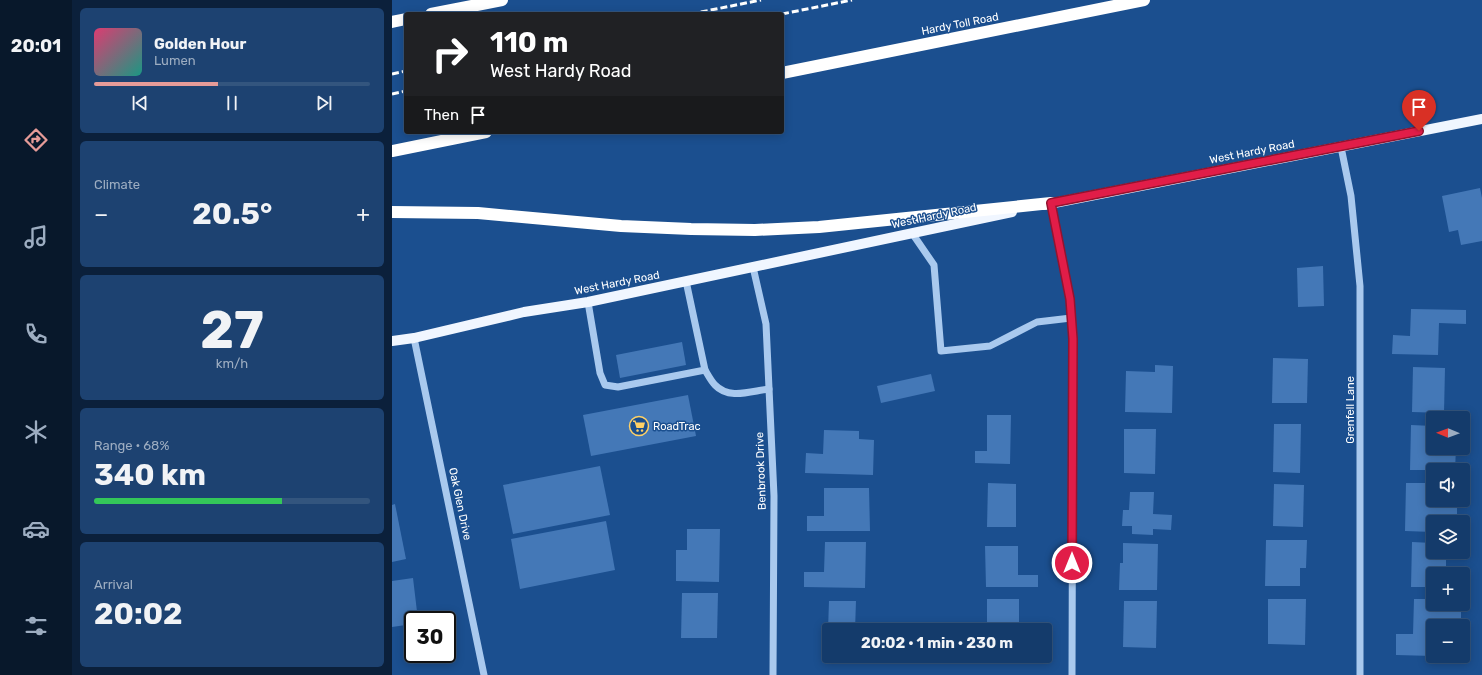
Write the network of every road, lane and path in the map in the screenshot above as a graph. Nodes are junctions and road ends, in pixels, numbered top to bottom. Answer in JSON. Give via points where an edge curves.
{"nodes":[{"id":1,"x":502,"y":0,"type":"edge"},
{"id":2,"x":1144,"y":0,"type":"edge"},
{"id":3,"x":441,"y":12,"type":"edge"},
{"id":4,"x":404,"y":19,"type":"edge"},
{"id":5,"x":392,"y":22,"type":"edge"},
{"id":6,"x":784,"y":73,"type":"edge"},
{"id":7,"x":1482,"y":119,"type":"edge"},
{"id":8,"x":476,"y":134,"type":"edge"},
{"id":9,"x":1341,"y":147,"type":"junction"},
{"id":10,"x":392,"y":151,"type":"edge"},
{"id":11,"x":1051,"y":203,"type":"junction"},
{"id":12,"x":392,"y":212,"type":"edge"},
{"id":13,"x":912,"y":233,"type":"junction"},
{"id":14,"x":753,"y":267,"type":"junction"},
{"id":15,"x":686,"y":281,"type":"junction"},
{"id":16,"x":588,"y":302,"type":"junction"},
{"id":17,"x":1071,"y":318,"type":"junction"},
{"id":18,"x":414,"y":338,"type":"junction"},
{"id":19,"x":392,"y":342,"type":"edge"},
{"id":20,"x":704,"y":370,"type":"junction"},
{"id":21,"x":769,"y":389,"type":"junction"},
{"id":22,"x":484,"y":675,"type":"edge"},
{"id":23,"x":773,"y":675,"type":"edge"},
{"id":24,"x":1072,"y":675,"type":"edge"},
{"id":25,"x":1360,"y":675,"type":"edge"}],
"edges":[{"from":1,"to":3,"type":"highway"},
{"from":2,"to":6,"type":"highway","name":"Hardy Toll Road"},
{"from":4,"to":5,"type":"highway"},
{"from":7,"to":9,"type":"main road","name":"West Hardy Road"},
{"from":8,"to":10,"type":"highway"},
{"from":9,"to":11,"type":"main road","name":"West Hardy Road"},
{"from":9,"to":25,"type":"street","name":"Grenfell Lane","via":[[1351,196],[1360,286]]},
{"from":11,"to":12,"type":"highway","via":[[820,227],[755,230],[621,226],[478,213]]},
{"from":11,"to":13,"type":"main road","name":"West Hardy Road"},
{"from":11,"to":17,"type":"street","via":[[1070,299]]},
{"from":13,"to":14,"type":"main road","name":"West Hardy Road"},
{"from":13,"to":17,"type":"street","via":[[934,265],[941,350],[990,346],[1037,322]]},
{"from":14,"to":15,"type":"main road","name":"West Hardy Road"},
{"from":14,"to":21,"type":"street","name":"Benbrook Drive","via":[[766,324]]},
{"from":15,"to":16,"type":"main road","name":"West Hardy Road"},
{"from":15,"to":20,"type":"street"},
{"from":16,"to":18,"type":"main road","name":"West Hardy Road","via":[[524,312]]},
{"from":16,"to":20,"type":"street","via":[[600,373],[605,385],[618,388]]},
{"from":17,"to":24,"type":"street"},
{"from":18,"to":19,"type":"main road","name":"West Hardy Road"},
{"from":18,"to":22,"type":"street","name":"Oak Glen Drive"},
{"from":20,"to":21,"type":"street","via":[[714,385],[723,392],[731,394]]},
{"from":21,"to":23,"type":"street","name":"Benbrook Drive","via":[[774,496]]}]}
